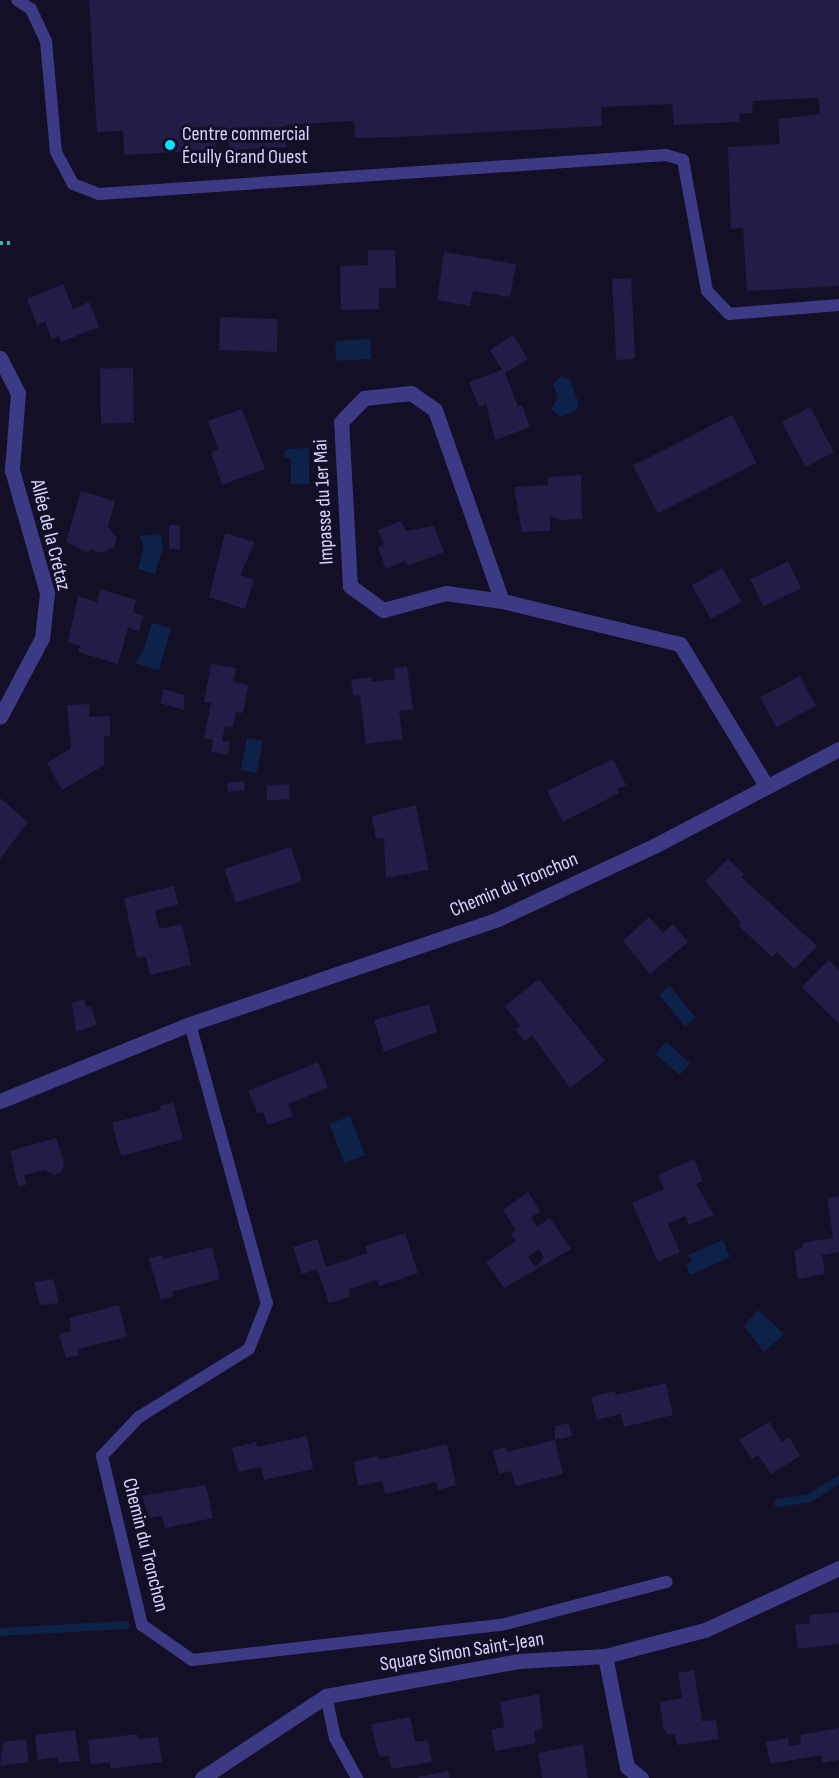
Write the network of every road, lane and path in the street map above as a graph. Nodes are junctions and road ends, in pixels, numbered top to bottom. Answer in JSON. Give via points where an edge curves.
{"nodes":[{"id":1,"x":17,"y":0,"type":"edge"},
{"id":2,"x":0,"y":243,"type":"edge"},
{"id":3,"x":13,"y":243,"type":"dead end"},
{"id":4,"x":839,"y":305,"type":"edge"},
{"id":5,"x":0,"y":357,"type":"edge"},
{"id":6,"x":502,"y":601,"type":"junction"},
{"id":7,"x":0,"y":717,"type":"edge"},
{"id":8,"x":839,"y":749,"type":"edge"},
{"id":9,"x":767,"y":787,"type":"junction"},
{"id":10,"x":190,"y":1024,"type":"junction"},
{"id":11,"x":0,"y":1101,"type":"edge"},
{"id":12,"x":839,"y":1568,"type":"edge"},
{"id":13,"x":666,"y":1582,"type":"dead end"},
{"id":14,"x":605,"y":1656,"type":"junction"},
{"id":15,"x":326,"y":1696,"type":"junction"},
{"id":16,"x":202,"y":1778,"type":"edge"},
{"id":17,"x":357,"y":1778,"type":"edge"},
{"id":18,"x":641,"y":1778,"type":"edge"}],
"edges":[{"from":1,"to":4,"type":"lane","via":[[31,9],[46,41],[56,152],[73,184],[99,194],[666,155],[683,160],[707,291],[729,314]]},
{"from":2,"to":3,"type":"path"},
{"from":5,"to":7,"type":"street","name":"Allée de la Crétaz","via":[[18,393],[12,470],[47,593],[42,638]]},
{"from":6,"to":6,"type":"street","name":"Impasse du 1er Mai","via":[[435,410],[411,393],[364,398],[341,422],[350,586],[383,610],[446,593]]},
{"from":6,"to":9,"type":"street","name":"Impasse du 1er Mai","via":[[680,644]]},
{"from":8,"to":9,"type":"street","name":"Chemin du Tronchon"},
{"from":9,"to":10,"type":"street","name":"Chemin du Tronchon","via":[[654,846],[498,919]]},
{"from":10,"to":11,"type":"street","name":"Chemin du Tronchon"},
{"from":10,"to":13,"type":"lane","name":"Chemin du Tronchon","via":[[267,1303],[249,1349],[139,1417],[102,1456],[142,1625],[192,1660],[501,1625]]},
{"from":12,"to":14,"type":"street","name":"Square Simon Saint-Jean","via":[[705,1630]]},
{"from":14,"to":15,"type":"street","name":"Square Simon Saint-Jean","via":[[518,1661]]},
{"from":14,"to":18,"type":"street","via":[[627,1767]]},
{"from":15,"to":16,"type":"street","name":"Square Simon Saint-Jean"},
{"from":15,"to":17,"type":"lane","via":[[335,1738]]}]}
